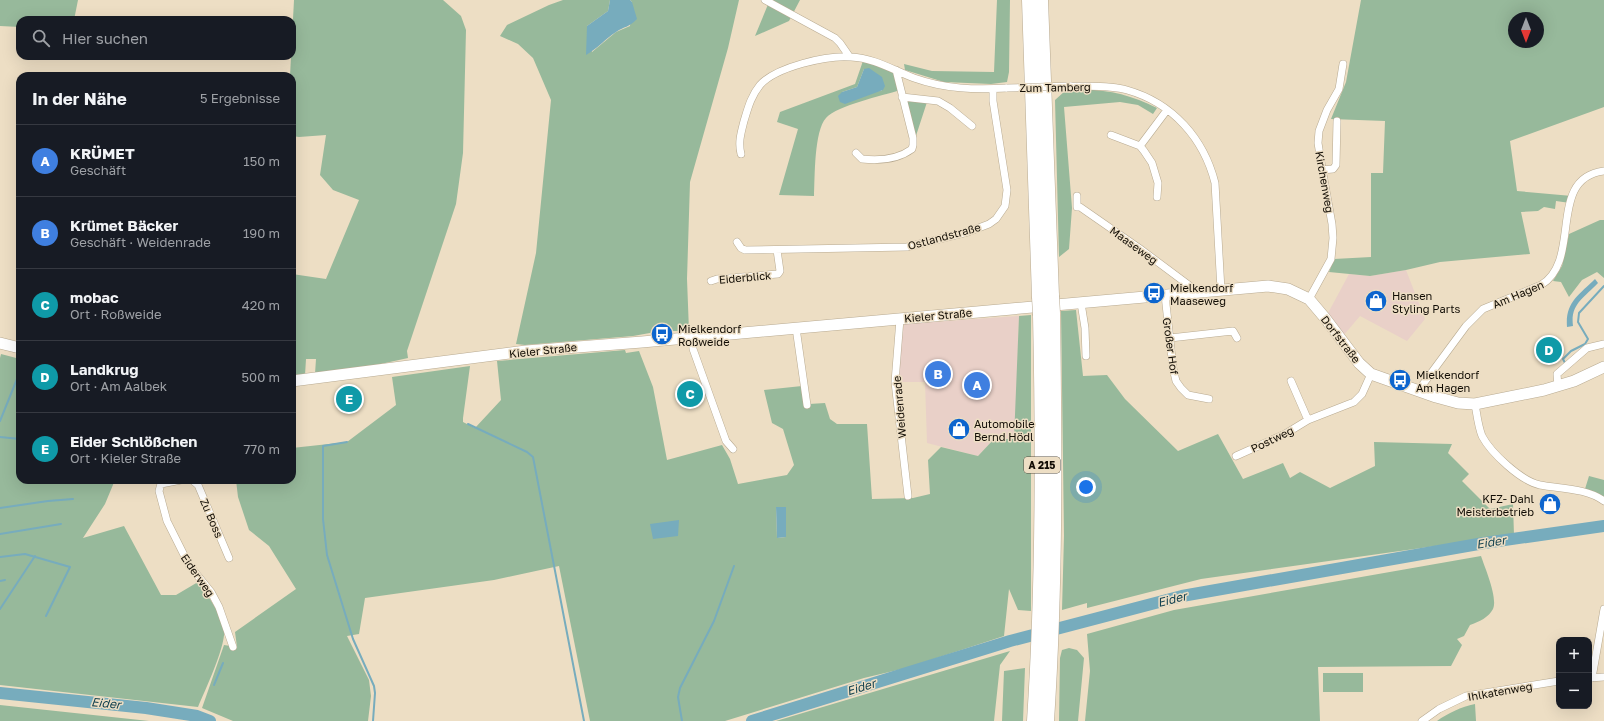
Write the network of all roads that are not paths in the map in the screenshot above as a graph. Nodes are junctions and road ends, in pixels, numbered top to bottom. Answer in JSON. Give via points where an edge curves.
{"nodes":[{"id":1,"x":766,"y":0,"type":"edge"},
{"id":2,"x":1029,"y":0,"type":"edge"},
{"id":3,"x":1041,"y":0,"type":"edge"},
{"id":4,"x":849,"y":56,"type":"junction"},
{"id":5,"x":1343,"y":64,"type":"dead end"},
{"id":6,"x":896,"y":70,"type":"junction"},
{"id":7,"x":993,"y":89,"type":"junction"},
{"id":8,"x":902,"y":97,"type":"junction"},
{"id":9,"x":1167,"y":110,"type":"junction"},
{"id":10,"x":1337,"y":121,"type":"dead end"},
{"id":11,"x":972,"y":126,"type":"dead end"},
{"id":12,"x":1111,"y":135,"type":"dead end"},
{"id":13,"x":1140,"y":146,"type":"junction"},
{"id":14,"x":856,"y":153,"type":"dead end"},
{"id":15,"x":741,"y":154,"type":"dead end"},
{"id":16,"x":1322,"y":170,"type":"junction"},
{"id":17,"x":1604,"y":171,"type":"edge"},
{"id":18,"x":1076,"y":196,"type":"dead end"},
{"id":19,"x":1157,"y":197,"type":"dead end"},
{"id":20,"x":737,"y":242,"type":"dead end"},
{"id":21,"x":777,"y":250,"type":"junction"},
{"id":22,"x":711,"y":281,"type":"dead end"},
{"id":23,"x":1222,"y":290,"type":"junction"},
{"id":24,"x":1198,"y":292,"type":"junction"},
{"id":25,"x":1167,"y":295,"type":"junction"},
{"id":26,"x":1046,"y":297,"type":"junction"},
{"id":27,"x":1309,"y":299,"type":"junction"},
{"id":28,"x":1081,"y":303,"type":"junction"},
{"id":29,"x":900,"y":319,"type":"junction"},
{"id":30,"x":796,"y":328,"type":"junction"},
{"id":31,"x":692,"y":337,"type":"junction"},
{"id":32,"x":1170,"y":338,"type":"junction"},
{"id":33,"x":1237,"y":338,"type":"dead end"},
{"id":34,"x":0,"y":343,"type":"edge"},
{"id":35,"x":1604,"y":344,"type":"edge"},
{"id":36,"x":16,"y":347,"type":"edge"},
{"id":37,"x":1086,"y":356,"type":"dead end"},
{"id":38,"x":1604,"y":367,"type":"edge"},
{"id":39,"x":1371,"y":374,"type":"junction"},
{"id":40,"x":296,"y":381,"type":"edge"},
{"id":41,"x":1291,"y":381,"type":"dead end"},
{"id":42,"x":1558,"y":386,"type":"junction"},
{"id":43,"x":1418,"y":391,"type":"junction"},
{"id":44,"x":1209,"y":399,"type":"dead end"},
{"id":45,"x":1475,"y":404,"type":"junction"},
{"id":46,"x":807,"y":405,"type":"dead end"},
{"id":47,"x":1308,"y":420,"type":"junction"},
{"id":48,"x":733,"y":449,"type":"dead end"},
{"id":49,"x":1236,"y":456,"type":"dead end"},
{"id":50,"x":161,"y":484,"type":"edge"},
{"id":51,"x":197,"y":484,"type":"edge"},
{"id":52,"x":908,"y":496,"type":"dead end"},
{"id":53,"x":1604,"y":501,"type":"edge"},
{"id":54,"x":229,"y":558,"type":"dead end"},
{"id":55,"x":1604,"y":609,"type":"edge"},
{"id":56,"x":233,"y":647,"type":"dead end"},
{"id":57,"x":1044,"y":650,"type":"junction"},
{"id":58,"x":1591,"y":673,"type":"edge"},
{"id":59,"x":1604,"y":676,"type":"edge"},
{"id":60,"x":1592,"y":678,"type":"edge"},
{"id":61,"x":1556,"y":682,"type":"edge"},
{"id":62,"x":1034,"y":721,"type":"edge"},
{"id":63,"x":1047,"y":721,"type":"edge"},
{"id":64,"x":1422,"y":721,"type":"edge"}],
"edges":[{"from":1,"to":4,"type":"street","via":[[835,38]]},
{"from":2,"to":26,"type":"highway","number":"A 215"},
{"from":3,"to":26,"type":"highway","number":"A 215"},
{"from":4,"to":6,"type":"street","name":"Zum Tamberg","via":[[864,58]]},
{"from":4,"to":15,"type":"street","name":"Zum Tamberg","via":[[828,57],[804,63],[761,84],[748,107],[740,137]]},
{"from":5,"to":16,"type":"street","name":"Kirchenweg","via":[[1339,89],[1319,131]]},
{"from":6,"to":7,"type":"street","name":"Zum Tamberg","via":[[939,86]]},
{"from":6,"to":8,"type":"street"},
{"from":7,"to":9,"type":"street","name":"Zum Tamberg","bridge":true,"via":[[1105,87],[1127,90],[1148,98]]},
{"from":7,"to":21,"type":"street","name":"Ostlandstraße","via":[[1008,190],[1005,206],[996,219],[968,232],[907,247]]},
{"from":8,"to":11,"type":"street","via":[[938,101]]},
{"from":8,"to":14,"type":"street","via":[[913,138],[912,149],[897,157],[874,160],[862,159]]},
{"from":9,"to":13,"type":"street"},
{"from":9,"to":23,"type":"street","name":"Zum Tamberg","via":[[1181,120],[1195,137],[1211,167],[1217,204]]},
{"from":10,"to":16,"type":"street","via":[[1336,165],[1333,170]]},
{"from":12,"to":13,"type":"street"},
{"from":13,"to":19,"type":"street","via":[[1152,163],[1158,183]]},
{"from":16,"to":27,"type":"street","name":"Kirchenweg","via":[[1333,238],[1331,259]]},
{"from":17,"to":43,"type":"street","name":"Am Hagen","via":[[1585,177],[1576,186],[1570,203],[1558,269],[1549,280],[1483,309],[1466,326]]},
{"from":18,"to":24,"type":"street","name":"Maaseweg","via":[[1076,207],[1080,207],[1139,248]]},
{"from":20,"to":21,"type":"street","name":"Ostlandstraße","via":[[744,250]]},
{"from":21,"to":22,"type":"street","name":"Eiderblick","via":[[780,271],[778,274]]},
{"from":23,"to":24,"type":"street","name":"Dorfstraße"},
{"from":23,"to":27,"type":"street","name":"Dorfstraße","via":[[1268,286],[1288,289]]},
{"from":24,"to":25,"type":"street","name":"Dorfstraße"},
{"from":25,"to":28,"type":"street","name":"Kieler Straße"},
{"from":25,"to":32,"type":"street","name":"Großer Hof"},
{"from":26,"to":57,"type":"highway","number":"A 215","bridge":true,"via":[[1042,497],[1046,613]]},
{"from":27,"to":39,"type":"street","name":"Dorfstraße","via":[[1359,363]]},
{"from":28,"to":29,"type":"street","name":"Kieler Straße"},
{"from":28,"to":37,"type":"street"},
{"from":29,"to":30,"type":"street","name":"Kieler Straße"},
{"from":29,"to":52,"type":"street","name":"Weidenrade","via":[[895,382]]},
{"from":30,"to":31,"type":"street","name":"Kieler Straße"},
{"from":30,"to":46,"type":"street"},
{"from":31,"to":40,"type":"street","name":"Kieler Straße","via":[[526,351]]},
{"from":31,"to":48,"type":"street","via":[[693,349],[726,441]]},
{"from":32,"to":33,"type":"street","via":[[1233,331]]},
{"from":32,"to":44,"type":"street","name":"Großer Hof","via":[[1176,381],[1188,395]]},
{"from":34,"to":36,"type":"street"},
{"from":35,"to":42,"type":"street","via":[[1587,348],[1557,374]]},
{"from":38,"to":42,"type":"street","name":"Dorfstraße"},
{"from":39,"to":43,"type":"street","name":"Dorfstraße"},
{"from":39,"to":47,"type":"street","name":"Postweg","via":[[1362,394],[1354,402]]},
{"from":41,"to":47,"type":"street"},
{"from":42,"to":45,"type":"street","name":"Dorfstraße"},
{"from":43,"to":45,"type":"street","name":"Dorfstraße","via":[[1436,398]]},
{"from":45,"to":53,"type":"street","via":[[1482,436],[1492,450],[1520,476],[1538,484],[1584,492]]},
{"from":47,"to":49,"type":"street","name":"Postweg","via":[[1285,434]]},
{"from":50,"to":56,"type":"street","name":"Eiderweg","via":[[159,491],[167,521],[189,565],[211,592],[219,607]]},
{"from":51,"to":54,"type":"street","name":"Zu Boss"},
{"from":55,"to":58,"type":"street"},
{"from":57,"to":62,"type":"highway","number":"A 215"},
{"from":57,"to":63,"type":"highway","number":"A 215"},
{"from":59,"to":60,"type":"street"},
{"from":61,"to":64,"type":"street","name":"Ihlkatenweg","via":[[1466,696],[1439,709]]}]}
